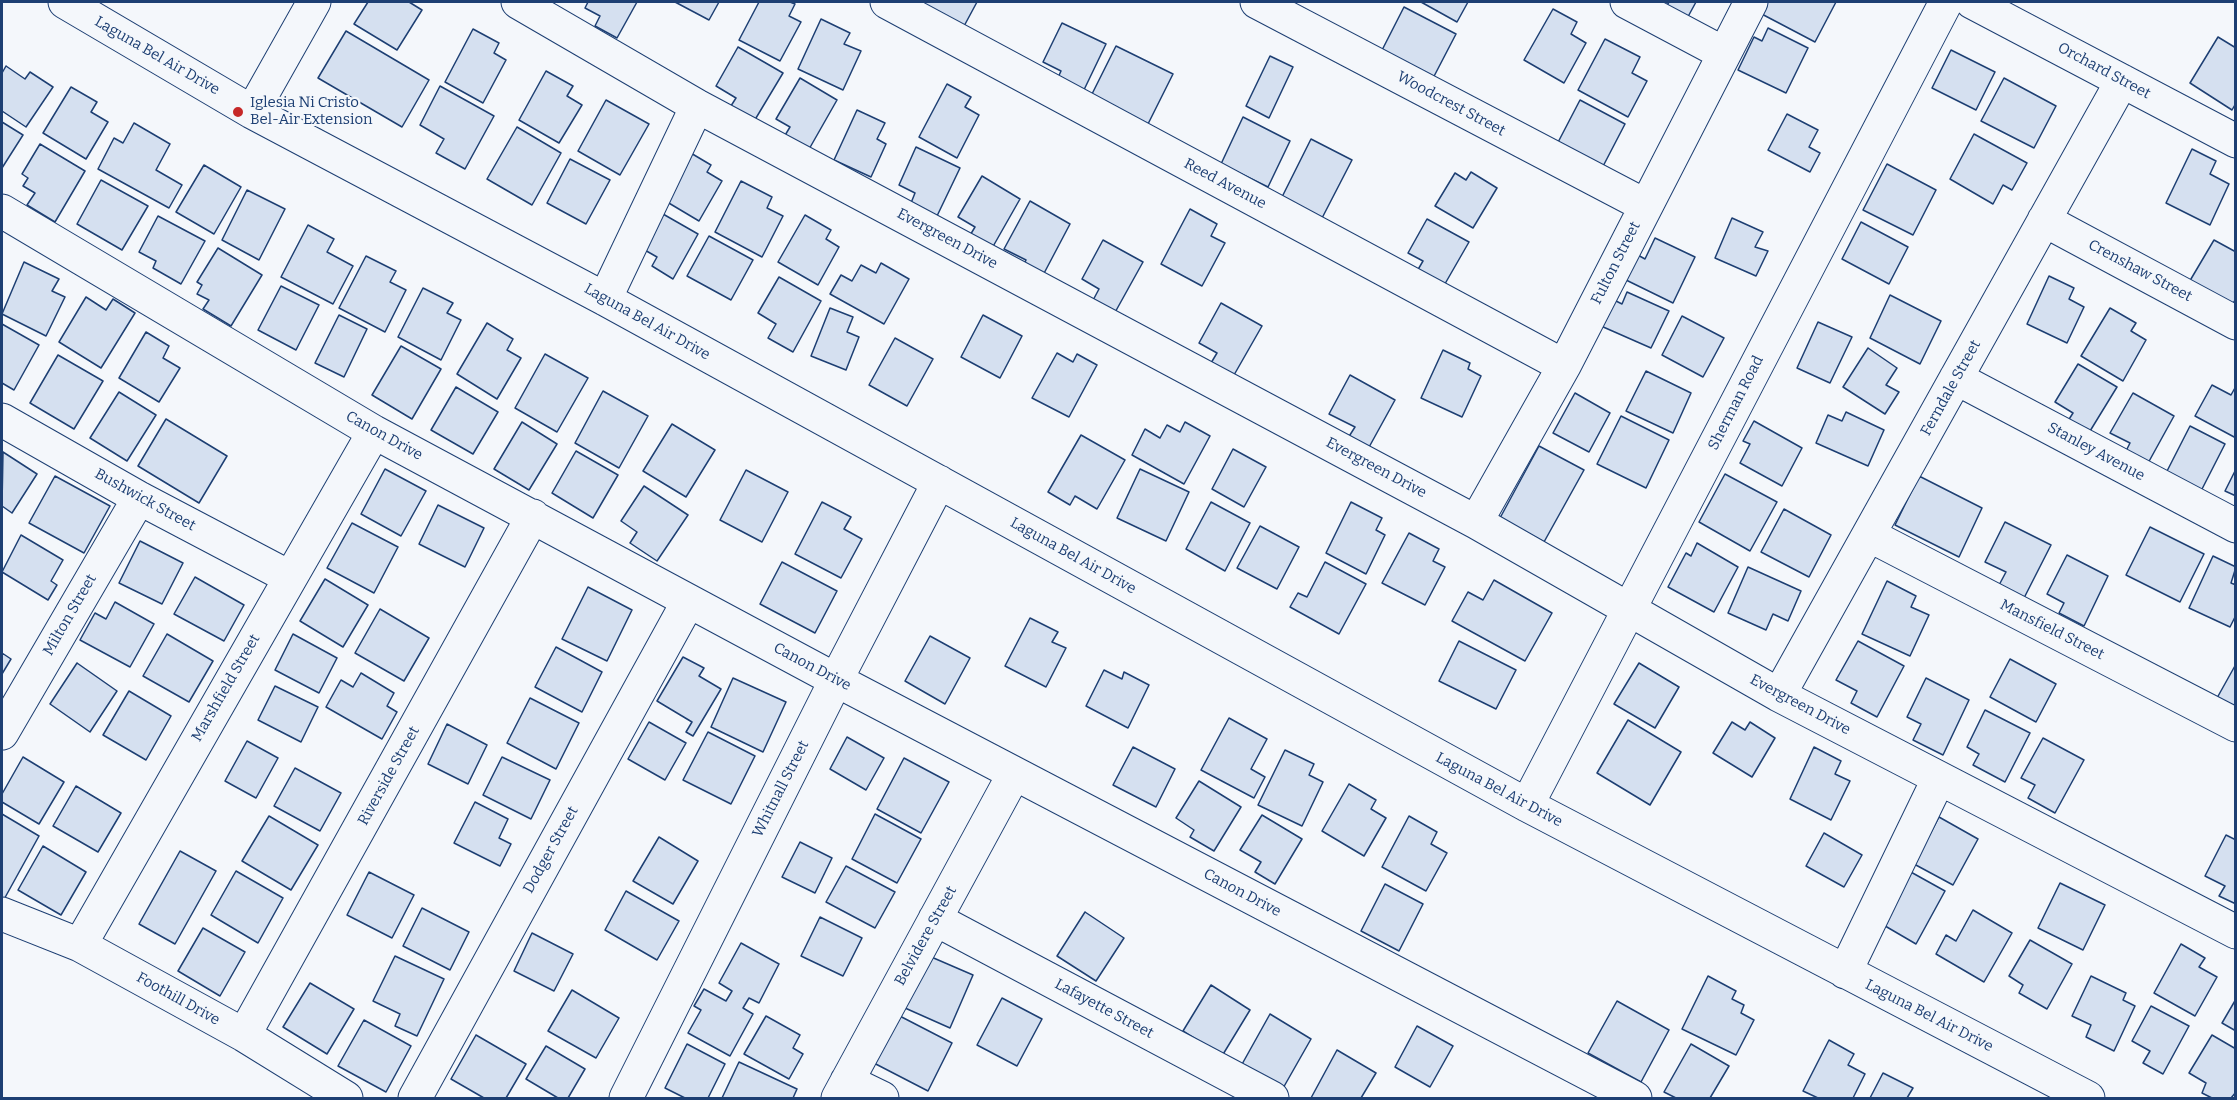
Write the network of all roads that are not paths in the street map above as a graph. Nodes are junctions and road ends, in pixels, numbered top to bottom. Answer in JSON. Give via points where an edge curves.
{"nodes":[{"id":1,"x":65,"y":2,"type":"edge"},
{"id":2,"x":314,"y":2,"type":"edge"},
{"id":3,"x":518,"y":2,"type":"edge"},
{"id":4,"x":887,"y":2,"type":"edge"},
{"id":5,"x":1257,"y":2,"type":"edge"},
{"id":6,"x":1627,"y":2,"type":"edge"},
{"id":7,"x":1751,"y":2,"type":"edge"},
{"id":8,"x":1946,"y":2,"type":"edge"},
{"id":9,"x":1972,"y":2,"type":"edge"},
{"id":10,"x":558,"y":11,"type":"edge"},
{"id":11,"x":1723,"y":53,"type":"junction"},
{"id":12,"x":2122,"y":81,"type":"junction"},
{"id":13,"x":697,"y":106,"type":"junction"},
{"id":14,"x":252,"y":112,"type":"junction"},
{"id":15,"x":2235,"y":141,"type":"edge"},
{"id":16,"x":1646,"y":206,"type":"junction"},
{"id":17,"x":2,"y":212,"type":"edge"},
{"id":18,"x":2044,"y":220,"type":"junction"},
{"id":19,"x":605,"y":299,"type":"junction"},
{"id":20,"x":2235,"y":323,"type":"edge"},
{"id":21,"x":1564,"y":366,"type":"junction"},
{"id":22,"x":1956,"y":378,"type":"junction"},
{"id":23,"x":2,"y":420,"type":"edge"},
{"id":24,"x":374,"y":432,"type":"junction"},
{"id":25,"x":939,"y":482,"type":"junction"},
{"id":26,"x":139,"y":498,"type":"junction"},
{"id":27,"x":533,"y":516,"type":"junction"},
{"id":28,"x":1476,"y":522,"type":"junction"},
{"id":29,"x":2235,"y":526,"type":"edge"},
{"id":30,"x":1869,"y":535,"type":"junction"},
{"id":31,"x":289,"y":577,"type":"junction"},
{"id":32,"x":688,"y":602,"type":"junction"},
{"id":33,"x":1629,"y":609,"type":"junction"},
{"id":34,"x":836,"y":680,"type":"junction"},
{"id":35,"x":1779,"y":695,"type":"junction"},
{"id":36,"x":2235,"y":725,"type":"edge"},
{"id":37,"x":2,"y":733,"type":"edge"},
{"id":38,"x":1014,"y":774,"type":"junction"},
{"id":39,"x":1939,"y":778,"type":"junction"},
{"id":40,"x":1527,"y":806,"type":"junction"},
{"id":41,"x":2,"y":914,"type":"edge"},
{"id":42,"x":936,"y":919,"type":"junction"},
{"id":43,"x":2235,"y":932,"type":"edge"},
{"id":44,"x":80,"y":945,"type":"junction"},
{"id":45,"x":1845,"y":972,"type":"junction"},
{"id":46,"x":244,"y":1035,"type":"junction"},
{"id":47,"x":843,"y":1090,"type":"edge"},
{"id":48,"x":346,"y":1098,"type":"edge"},
{"id":49,"x":415,"y":1098,"type":"edge"},
{"id":50,"x":626,"y":1098,"type":"edge"},
{"id":51,"x":882,"y":1098,"type":"edge"},
{"id":52,"x":1272,"y":1098,"type":"edge"},
{"id":53,"x":1635,"y":1098,"type":"edge"},
{"id":54,"x":2088,"y":1098,"type":"edge"}],
"edges":[{"from":1,"to":14,"type":"street","name":"Laguna Bel Air Drive"},
{"from":2,"to":14,"type":"street"},
{"from":3,"to":10,"type":"street","name":"Evergreen Drive"},
{"from":4,"to":21,"type":"street","name":"Reed Avenue"},
{"from":5,"to":16,"type":"street","name":"Woodcrest Street"},
{"from":6,"to":11,"type":"street"},
{"from":7,"to":11,"type":"street","name":"Fulton Street"},
{"from":8,"to":33,"type":"street","name":"Sherman Road"},
{"from":9,"to":12,"type":"street","name":"Orchard Street"},
{"from":10,"to":13,"type":"street","name":"Evergreen Drive"},
{"from":11,"to":16,"type":"street","name":"Fulton Street"},
{"from":12,"to":15,"type":"street","name":"Orchard Street"},
{"from":12,"to":18,"type":"street","name":"Ferndale Street"},
{"from":13,"to":19,"type":"street"},
{"from":13,"to":28,"type":"street","name":"Evergreen Drive"},
{"from":14,"to":19,"type":"street","name":"Laguna Bel Air Drive"},
{"from":16,"to":21,"type":"street","name":"Fulton Street"},
{"from":17,"to":24,"type":"street","name":"Canon Drive"},
{"from":18,"to":20,"type":"street","name":"Crenshaw Street"},
{"from":18,"to":22,"type":"street","name":"Ferndale Street"},
{"from":19,"to":25,"type":"street","name":"Laguna Bel Air Drive"},
{"from":21,"to":28,"type":"street","name":"Fulton Street"},
{"from":22,"to":29,"type":"street","name":"Stanley Avenue"},
{"from":22,"to":30,"type":"street","name":"Ferndale Street"},
{"from":23,"to":26,"type":"street","name":"Bushwick Street"},
{"from":24,"to":27,"type":"street","name":"Canon Drive"},
{"from":24,"to":31,"type":"street","name":"Marshfield Street"},
{"from":25,"to":34,"type":"street","name":"Whitnall Street"},
{"from":25,"to":40,"type":"street","name":"Laguna Bel Air Drive"},
{"from":26,"to":31,"type":"street","name":"Bushwick Street"},
{"from":26,"to":37,"type":"street","name":"Milton Street"},
{"from":27,"to":32,"type":"street","name":"Canon Drive"},
{"from":27,"to":46,"type":"street","name":"Riverside Street"},
{"from":28,"to":33,"type":"street","name":"Evergreen Drive"},
{"from":30,"to":35,"type":"street","name":"Ferndale Street"},
{"from":30,"to":36,"type":"street","name":"Mansfield Street"},
{"from":31,"to":44,"type":"street","name":"Marshfield Street"},
{"from":32,"to":34,"type":"street","name":"Canon Drive"},
{"from":32,"to":49,"type":"street","name":"Dodger Street"},
{"from":33,"to":35,"type":"street","name":"Evergreen Drive"},
{"from":33,"to":40,"type":"street","name":"Sherman Road"},
{"from":34,"to":38,"type":"street","name":"Canon Drive"},
{"from":34,"to":50,"type":"street","name":"Whitnall Street"},
{"from":35,"to":39,"type":"street","name":"Evergreen Drive"},
{"from":38,"to":42,"type":"street","name":"Belvidere Street"},
{"from":38,"to":53,"type":"street","name":"Canon Drive"},
{"from":39,"to":43,"type":"street","name":"Evergreen Drive"},
{"from":39,"to":45,"type":"street"},
{"from":40,"to":45,"type":"street","name":"Laguna Bel Air Drive"},
{"from":41,"to":44,"type":"street","name":"Foothill Drive"},
{"from":42,"to":47,"type":"street","name":"Belvidere Street"},
{"from":42,"to":52,"type":"street","name":"Lafayette Street"},
{"from":44,"to":46,"type":"street","name":"Foothill Drive"},
{"from":45,"to":54,"type":"street","name":"Laguna Bel Air Drive"},
{"from":46,"to":48,"type":"street","name":"Foothill Drive"},
{"from":47,"to":51,"type":"street"}]}
